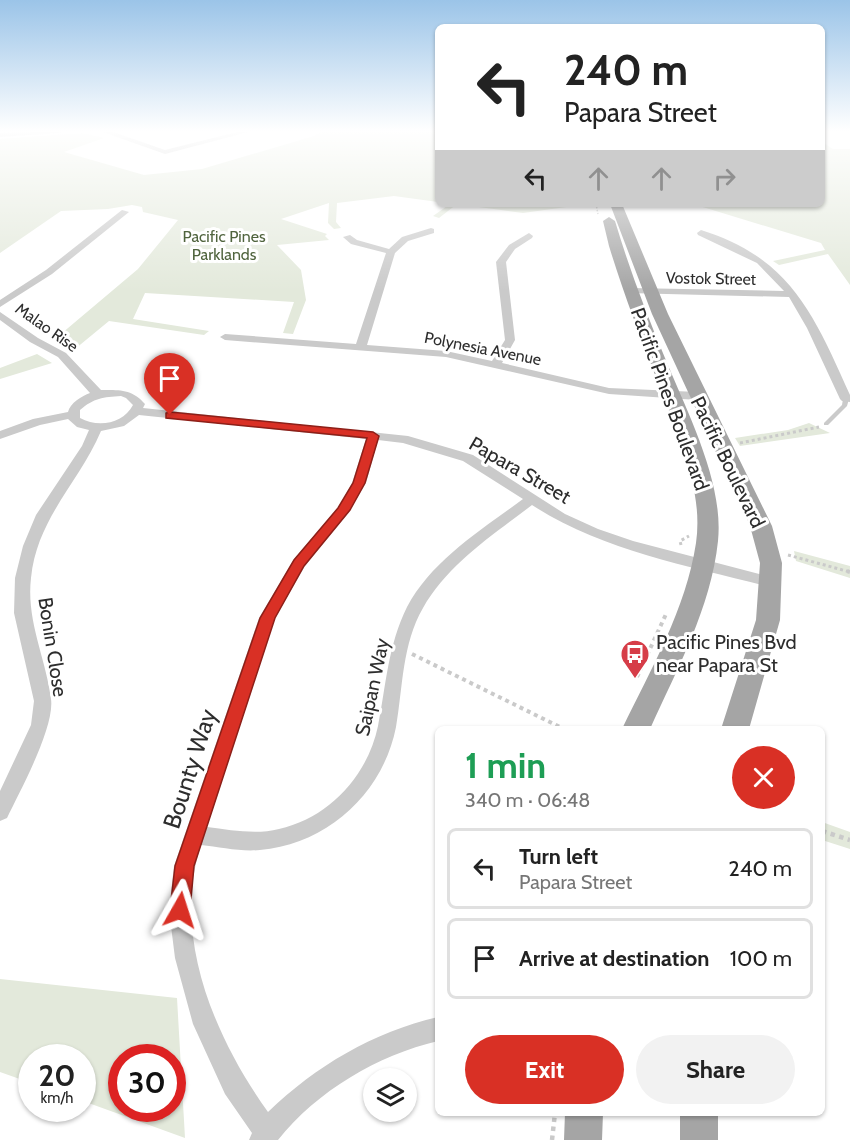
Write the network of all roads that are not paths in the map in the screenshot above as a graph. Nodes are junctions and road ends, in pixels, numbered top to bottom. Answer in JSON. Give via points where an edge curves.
{"nodes":[{"id":1,"x":606,"y":207,"type":"edge"},
{"id":2,"x":616,"y":207,"type":"edge"},
{"id":3,"x":124,"y":212,"type":"dead end"},
{"id":4,"x":431,"y":231,"type":"dead end"},
{"id":5,"x":701,"y":233,"type":"dead end"},
{"id":6,"x":529,"y":236,"type":"dead end"},
{"id":7,"x":346,"y":237,"type":"dead end"},
{"id":8,"x":391,"y":252,"type":"junction"},
{"id":9,"x":640,"y":291,"type":"junction"},
{"id":10,"x":791,"y":294,"type":"junction"},
{"id":11,"x":0,"y":304,"type":"edge"},
{"id":12,"x":0,"y":315,"type":"edge"},
{"id":13,"x":225,"y":337,"type":"dead end"},
{"id":14,"x":361,"y":346,"type":"junction"},
{"id":15,"x":496,"y":364,"type":"junction"},
{"id":16,"x":98,"y":394,"type":"junction"},
{"id":17,"x":672,"y":396,"type":"junction"},
{"id":18,"x":697,"y":396,"type":"junction"},
{"id":19,"x":846,"y":399,"type":"joint"},
{"id":20,"x":137,"y":411,"type":"junction"},
{"id":21,"x":72,"y":415,"type":"junction"},
{"id":22,"x":826,"y":424,"type":"road end"},
{"id":23,"x":96,"y":427,"type":"junction"},
{"id":24,"x":0,"y":435,"type":"edge"},
{"id":25,"x":373,"y":436,"type":"junction"},
{"id":26,"x":532,"y":499,"type":"junction"},
{"id":27,"x":704,"y":563,"type":"junction"},
{"id":28,"x":770,"y":582,"type":"junction"},
{"id":29,"x":637,"y":726,"type":"edge"},
{"id":30,"x":736,"y":726,"type":"edge"},
{"id":31,"x":0,"y":812,"type":"edge"},
{"id":32,"x":195,"y":835,"type":"junction"},
{"id":33,"x":435,"y":1029,"type":"edge"},
{"id":34,"x":585,"y":1116,"type":"edge"},
{"id":35,"x":699,"y":1116,"type":"edge"},
{"id":36,"x":265,"y":1136,"type":"edge"},
{"id":37,"x":583,"y":1140,"type":"edge"},
{"id":38,"x":699,"y":1140,"type":"edge"}],
"edges":[{"from":1,"to":9,"type":"main road","name":"Pacific Pines Boulevard","via":[[617,252]]},
{"from":2,"to":9,"type":"main road","name":"Pacific Boulevard"},
{"from":3,"to":11,"type":"street","via":[[49,273]]},
{"from":4,"to":8,"type":"street","via":[[405,239]]},
{"from":5,"to":10,"type":"street","via":[[768,267]]},
{"from":6,"to":15,"type":"street","via":[[512,247],[501,262],[510,340]]},
{"from":7,"to":8,"type":"street"},
{"from":8,"to":14,"type":"street"},
{"from":9,"to":10,"type":"street","name":"Vostok Street"},
{"from":9,"to":17,"type":"main road","name":"Pacific Pines Boulevard"},
{"from":9,"to":18,"type":"main road","name":"Pacific Boulevard"},
{"from":10,"to":19,"type":"street"},
{"from":12,"to":16,"type":"street","name":"Malao Rise","via":[[62,356]]},
{"from":13,"to":14,"type":"street","name":"Polynesia Avenue"},
{"from":14,"to":15,"type":"street","name":"Polynesia Avenue","via":[[446,354]]},
{"from":15,"to":17,"type":"street","name":"Polynesia Avenue","via":[[581,386]]},
{"from":16,"to":20,"type":"street","via":[[130,395],[139,404]]},
{"from":16,"to":21,"type":"street","via":[[79,403]]},
{"from":17,"to":18,"type":"street","name":"Polynesia Avenue"},
{"from":17,"to":27,"type":"main road","name":"Pacific Pines Boulevard","via":[[703,482],[709,519]]},
{"from":18,"to":28,"type":"main road","name":"Pacific Boulevard","via":[[761,526]]},
{"from":19,"to":22,"type":"lane"},
{"from":20,"to":23,"type":"street","via":[[121,422]]},
{"from":20,"to":25,"type":"street","name":"Papara Street"},
{"from":21,"to":23,"type":"street","via":[[80,424]]},
{"from":21,"to":24,"type":"street"},
{"from":23,"to":31,"type":"street","name":"Bonin Close","via":[[43,515],[28,556],[22,613],[43,701],[40,725]]},
{"from":25,"to":26,"type":"street","name":"Papara Street","via":[[404,439],[468,458]]},
{"from":25,"to":32,"type":"street","name":"Bounty Way","via":[[359,483],[344,510],[299,563],[267,618]]},
{"from":26,"to":27,"type":"street","name":"Papara Street","via":[[593,532]]},
{"from":26,"to":32,"type":"street","name":"Saipan Way","via":[[454,558],[414,608],[399,651],[383,744],[366,779],[340,808],[301,833],[259,841]]},
{"from":27,"to":28,"type":"street","name":"Papara Street"},
{"from":27,"to":29,"type":"main road","name":"Pacific Pines Boulevard","via":[[689,610]]},
{"from":28,"to":30,"type":"main road","name":"Pacific Boulevard","via":[[768,620]]},
{"from":32,"to":36,"type":"street","name":"Bounty Way","via":[[184,866],[180,910],[186,958],[205,1024],[234,1086]]},
{"from":33,"to":36,"type":"street","via":[[416,1032],[361,1058],[309,1093]]},
{"from":34,"to":37,"type":"main road"},
{"from":35,"to":38,"type":"main road"}]}
